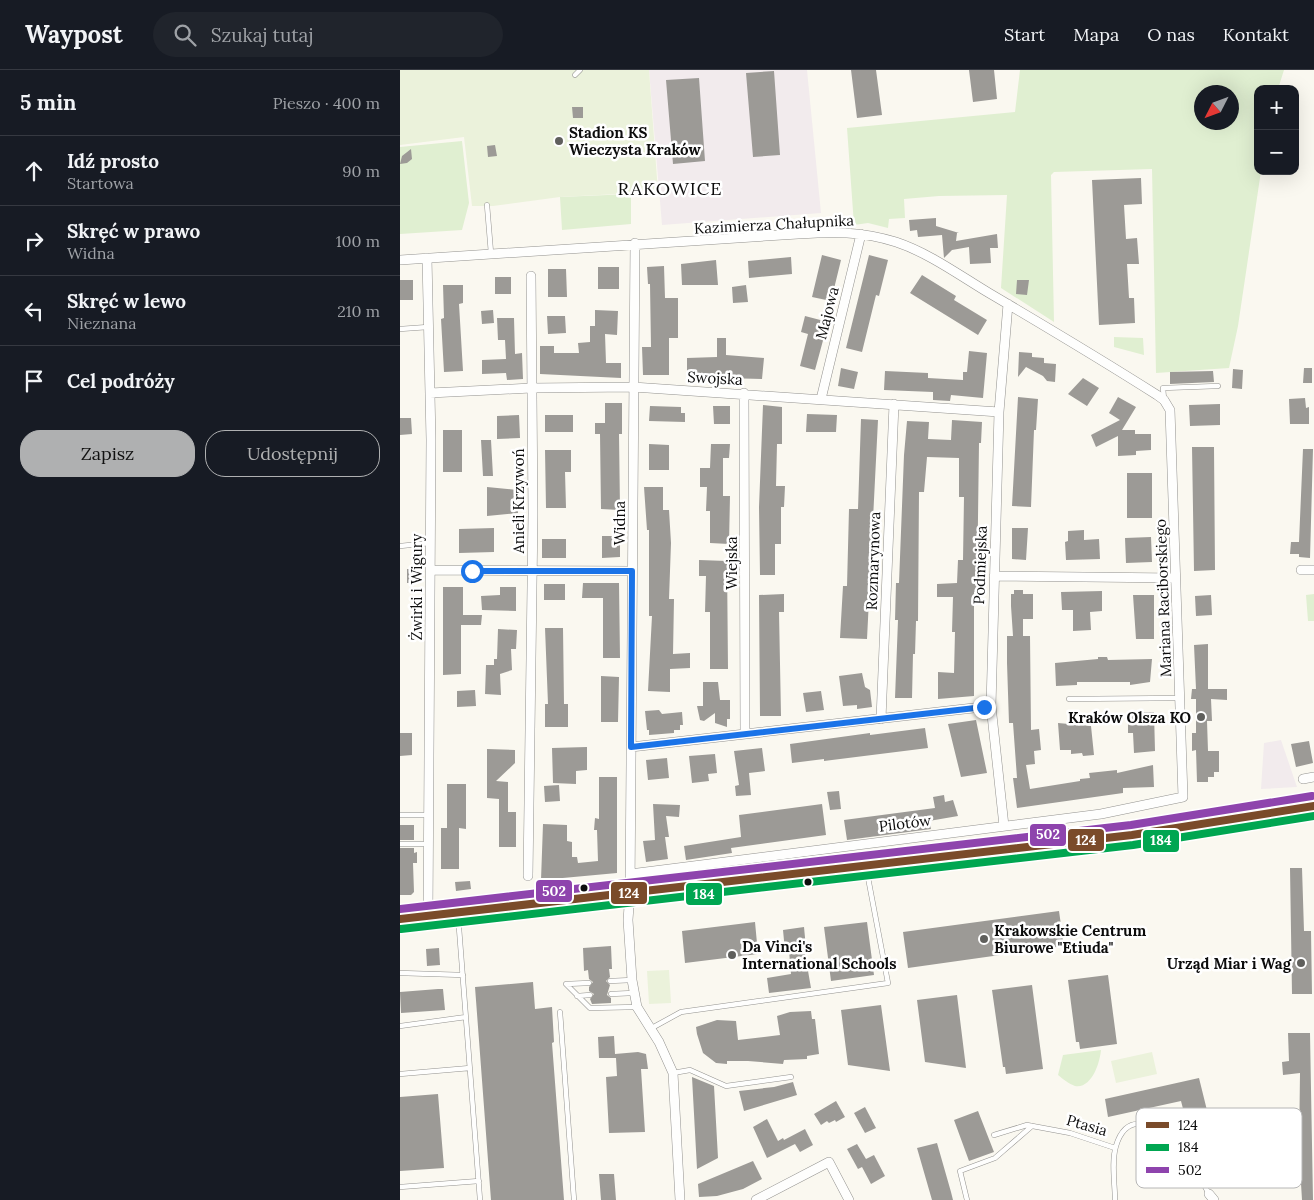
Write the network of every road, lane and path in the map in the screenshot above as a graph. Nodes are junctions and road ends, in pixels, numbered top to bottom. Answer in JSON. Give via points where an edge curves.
{"nodes":[{"id":1,"x":580,"y":70,"type":"edge"},
{"id":2,"x":575,"y":75,"type":"dead end"},
{"id":3,"x":487,"y":205,"type":"dead end"},
{"id":4,"x":861,"y":234,"type":"junction"},
{"id":5,"x":635,"y":243,"type":"junction"},
{"id":6,"x":491,"y":253,"type":"junction"},
{"id":7,"x":427,"y":258,"type":"junction"},
{"id":8,"x":400,"y":260,"type":"edge"},
{"id":9,"x":531,"y":276,"type":"dead end"},
{"id":10,"x":1008,"y":304,"type":"junction"},
{"id":11,"x":428,"y":327,"type":"junction"},
{"id":12,"x":400,"y":329,"type":"edge"},
{"id":13,"x":1218,"y":386,"type":"dead end"},
{"id":14,"x":531,"y":388,"type":"junction"},
{"id":15,"x":633,"y":388,"type":"junction"},
{"id":16,"x":430,"y":393,"type":"junction"},
{"id":17,"x":744,"y":393,"type":"junction"},
{"id":18,"x":821,"y":399,"type":"junction"},
{"id":19,"x":1164,"y":400,"type":"junction"},
{"id":20,"x":894,"y":404,"type":"junction"},
{"id":21,"x":999,"y":412,"type":"junction"},
{"id":22,"x":430,"y":544,"type":"junction"},
{"id":23,"x":400,"y":546,"type":"edge"},
{"id":24,"x":430,"y":570,"type":"junction"},
{"id":25,"x":1300,"y":570,"type":"dead end"},
{"id":26,"x":1314,"y":570,"type":"edge"},
{"id":27,"x":532,"y":571,"type":"junction"},
{"id":28,"x":632,"y":571,"type":"junction"},
{"id":29,"x":994,"y":576,"type":"junction"},
{"id":30,"x":1176,"y":578,"type":"junction"},
{"id":31,"x":1180,"y":698,"type":"junction"},
{"id":32,"x":1069,"y":700,"type":"dead end"},
{"id":33,"x":990,"y":706,"type":"junction"},
{"id":34,"x":881,"y":718,"type":"junction"},
{"id":35,"x":745,"y":734,"type":"junction"},
{"id":36,"x":631,"y":747,"type":"junction"},
{"id":37,"x":1314,"y":777,"type":"edge"},
{"id":38,"x":1303,"y":779,"type":"dead end"},
{"id":39,"x":1183,"y":797,"type":"joint"},
{"id":40,"x":1314,"y":806,"type":"edge"},
{"id":41,"x":427,"y":815,"type":"junction"},
{"id":42,"x":400,"y":816,"type":"edge"},
{"id":43,"x":1004,"y":826,"type":"junction"},
{"id":44,"x":400,"y":844,"type":"edge"},
{"id":45,"x":427,"y":844,"type":"junction"},
{"id":46,"x":866,"y":867,"type":"junction"},
{"id":47,"x":630,"y":874,"type":"junction"},
{"id":48,"x":528,"y":876,"type":"dead end"},
{"id":49,"x":630,"y":893,"type":"junction"},
{"id":50,"x":458,"y":912,"type":"junction"},
{"id":51,"x":428,"y":916,"type":"junction"},
{"id":52,"x":400,"y":918,"type":"edge"},
{"id":53,"x":400,"y":973,"type":"edge"},
{"id":54,"x":463,"y":975,"type":"junction"},
{"id":55,"x":632,"y":980,"type":"junction"},
{"id":56,"x":610,"y":981,"type":"dead end"},
{"id":57,"x":589,"y":983,"type":"dead end"},
{"id":58,"x":634,"y":993,"type":"junction"},
{"id":59,"x":610,"y":994,"type":"dead end"},
{"id":60,"x":577,"y":996,"type":"junction"},
{"id":61,"x":590,"y":996,"type":"dead end"},
{"id":62,"x":637,"y":1007,"type":"junction"},
{"id":63,"x":560,"y":1012,"type":"dead end"},
{"id":64,"x":466,"y":1017,"type":"junction"},
{"id":65,"x":400,"y":1026,"type":"edge"},
{"id":66,"x":650,"y":1029,"type":"junction"},
{"id":67,"x":470,"y":1068,"type":"junction"},
{"id":68,"x":400,"y":1073,"type":"edge"},
{"id":69,"x":673,"y":1073,"type":"junction"},
{"id":70,"x":791,"y":1077,"type":"dead end"},
{"id":71,"x":1136,"y":1123,"type":"edge"},
{"id":72,"x":1032,"y":1126,"type":"junction"},
{"id":73,"x":994,"y":1136,"type":"dead end"},
{"id":74,"x":1115,"y":1148,"type":"junction"},
{"id":75,"x":479,"y":1181,"type":"junction"},
{"id":76,"x":400,"y":1187,"type":"edge"},
{"id":77,"x":680,"y":1195,"type":"edge"},
{"id":78,"x":480,"y":1200,"type":"edge"},
{"id":79,"x":574,"y":1200,"type":"edge"},
{"id":80,"x":671,"y":1200,"type":"edge"},
{"id":81,"x":756,"y":1200,"type":"edge"},
{"id":82,"x":849,"y":1200,"type":"edge"},
{"id":83,"x":967,"y":1200,"type":"edge"},
{"id":84,"x":1115,"y":1200,"type":"edge"}],
"edges":[{"from":1,"to":2,"type":"lane"},
{"from":3,"to":6,"type":"lane"},
{"from":4,"to":5,"type":"street","name":"Kazimierza Chałupnika","via":[[837,232]]},
{"from":4,"to":10,"type":"street","name":"Kazimierza Chałupnika","via":[[896,242],[924,254]]},
{"from":4,"to":18,"type":"street","name":"Majowa"},
{"from":5,"to":6,"type":"street","name":"Kazimierza Chałupnika"},
{"from":5,"to":15,"type":"street","name":"Widna"},
{"from":6,"to":7,"type":"street","name":"Kazimierza Chałupnika"},
{"from":7,"to":8,"type":"street","name":"Kazimierza Chałupnika"},
{"from":7,"to":11,"type":"street","name":"Żwirki i Wigury"},
{"from":9,"to":14,"type":"street","name":"Anieli Krzywoń"},
{"from":10,"to":19,"type":"street","name":"Kazimierza Chałupnika"},
{"from":10,"to":21,"type":"street","name":"Podmiejska"},
{"from":11,"to":12,"type":"lane"},
{"from":11,"to":16,"type":"street","name":"Żwirki i Wigury"},
{"from":13,"to":19,"type":"lane","via":[[1163,388]]},
{"from":14,"to":15,"type":"street","name":"Swojska"},
{"from":14,"to":16,"type":"street","name":"Swojska"},
{"from":14,"to":27,"type":"street","name":"Anieli Krzywoń"},
{"from":15,"to":17,"type":"street","name":"Swojska"},
{"from":15,"to":28,"type":"street","name":"Widna"},
{"from":16,"to":22,"type":"street","name":"Żwirki i Wigury"},
{"from":17,"to":18,"type":"street","name":"Swojska"},
{"from":17,"to":35,"type":"street","name":"Wiejska"},
{"from":18,"to":20,"type":"street","name":"Swojska"},
{"from":19,"to":30,"type":"street","name":"Mariana Raciborskiego","via":[[1170,410]]},
{"from":20,"to":21,"type":"street","name":"Swojska"},
{"from":20,"to":34,"type":"street","name":"Rozmarynowa"},
{"from":21,"to":29,"type":"street","name":"Podmiejska"},
{"from":22,"to":23,"type":"lane"},
{"from":22,"to":24,"type":"street","name":"Żwirki i Wigury"},
{"from":24,"to":27,"type":"street"},
{"from":24,"to":41,"type":"street","name":"Żwirki i Wigury"},
{"from":25,"to":26,"type":"street"},
{"from":27,"to":28,"type":"street"},
{"from":27,"to":48,"type":"street","name":"Anieli Krzywoń"},
{"from":28,"to":36,"type":"street","name":"Widna"},
{"from":29,"to":30,"type":"street"},
{"from":29,"to":33,"type":"street","name":"Podmiejska"},
{"from":30,"to":31,"type":"street","name":"Mariana Raciborskiego"},
{"from":31,"to":32,"type":"lane"},
{"from":31,"to":39,"type":"street","name":"Mariana Raciborskiego"},
{"from":33,"to":34,"type":"street"},
{"from":33,"to":43,"type":"street","name":"Podmiejska"},
{"from":34,"to":35,"type":"street"},
{"from":35,"to":36,"type":"street"},
{"from":36,"to":47,"type":"street","name":"Widna"},
{"from":37,"to":38,"type":"street"},
{"from":39,"to":43,"type":"street","name":"Pilotów","via":[[1108,812]]},
{"from":40,"to":46,"type":"street","via":[[1132,835]]},
{"from":41,"to":42,"type":"lane"},
{"from":41,"to":45,"type":"street","name":"Żwirki i Wigury"},
{"from":43,"to":47,"type":"street","name":"Pilotów"},
{"from":44,"to":45,"type":"lane"},
{"from":45,"to":51,"type":"street","name":"Żwirki i Wigury"},
{"from":46,"to":49,"type":"street"},
{"from":46,"to":66,"type":"lane","via":[[888,983],[681,1012]]},
{"from":47,"to":49,"type":"street","name":"Widna"},
{"from":49,"to":50,"type":"street"},
{"from":49,"to":55,"type":"street","name":"Widna","via":[[628,920]]},
{"from":50,"to":51,"type":"street"},
{"from":50,"to":54,"type":"lane"},
{"from":51,"to":52,"type":"street"},
{"from":53,"to":54,"type":"lane"},
{"from":54,"to":64,"type":"lane"},
{"from":55,"to":56,"type":"lane"},
{"from":55,"to":58,"type":"street","name":"Widna"},
{"from":57,"to":60,"type":"lane","via":[[566,984]]},
{"from":58,"to":59,"type":"lane"},
{"from":58,"to":62,"type":"street","name":"Widna"},
{"from":60,"to":61,"type":"lane"},
{"from":60,"to":62,"type":"lane","via":[[590,1008]]},
{"from":62,"to":66,"type":"street","name":"Widna"},
{"from":63,"to":79,"type":"lane"},
{"from":64,"to":65,"type":"lane"},
{"from":64,"to":67,"type":"lane"},
{"from":66,"to":69,"type":"street","name":"Widna"},
{"from":67,"to":68,"type":"lane"},
{"from":67,"to":75,"type":"lane"},
{"from":69,"to":70,"type":"lane","via":[[690,1070],[726,1086]]},
{"from":69,"to":77,"type":"street"},
{"from":71,"to":74,"type":"lane","name":"Ptasia","via":[[1126,1127]]},
{"from":72,"to":73,"type":"lane","name":"Ptasia"},
{"from":72,"to":74,"type":"lane","name":"Ptasia","via":[[1070,1132]]},
{"from":72,"to":83,"type":"lane","via":[[995,1158],[960,1171]]},
{"from":74,"to":84,"type":"lane"},
{"from":75,"to":76,"type":"lane"},
{"from":75,"to":78,"type":"lane"},
{"from":77,"to":80,"type":"street"},
{"from":81,"to":82,"type":"street","via":[[829,1162]]}]}
